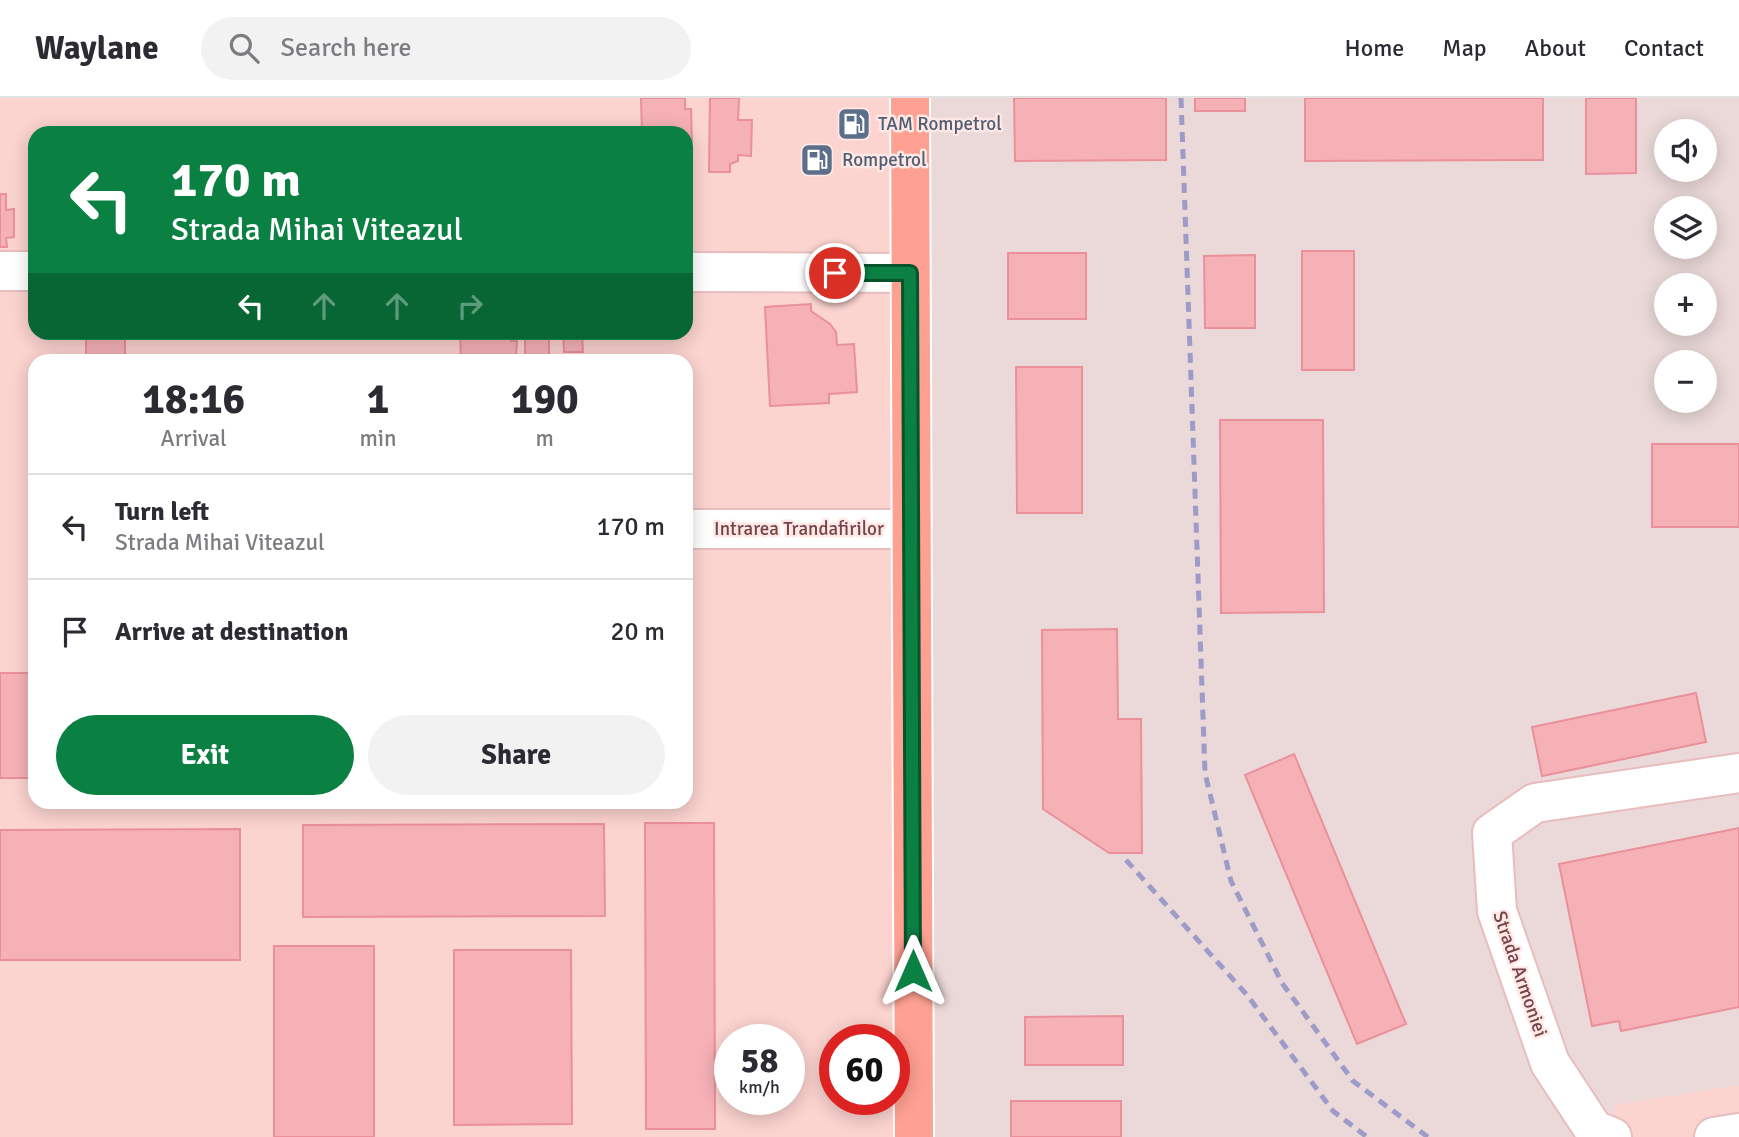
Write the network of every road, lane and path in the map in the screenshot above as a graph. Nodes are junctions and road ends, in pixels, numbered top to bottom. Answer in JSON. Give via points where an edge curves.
{"nodes":[{"id":1,"x":910,"y":98,"type":"edge"},
{"id":2,"x":0,"y":271,"type":"edge"},
{"id":3,"x":28,"y":271,"type":"edge"},
{"id":4,"x":693,"y":272,"type":"edge"},
{"id":5,"x":910,"y":273,"type":"junction"},
{"id":6,"x":693,"y":529,"type":"edge"},
{"id":7,"x":911,"y":529,"type":"junction"},
{"id":8,"x":1739,"y":773,"type":"edge"},
{"id":9,"x":1739,"y":1133,"type":"edge"},
{"id":10,"x":914,"y":1137,"type":"edge"},
{"id":11,"x":1612,"y":1137,"type":"edge"},
{"id":12,"x":1714,"y":1137,"type":"edge"}],
"edges":[{"from":1,"to":5,"type":"main road"},
{"from":2,"to":3,"type":"street"},
{"from":4,"to":5,"type":"street"},
{"from":5,"to":7,"type":"main road"},
{"from":6,"to":7,"type":"street","name":"Intrarea Trandafirilor"},
{"from":7,"to":10,"type":"main road"},
{"from":8,"to":11,"type":"street","name":"Strada Armoniei","via":[[1535,803],[1492,833],[1497,912],[1550,1063],[1594,1130]]},
{"from":9,"to":12,"type":"street"}]}
